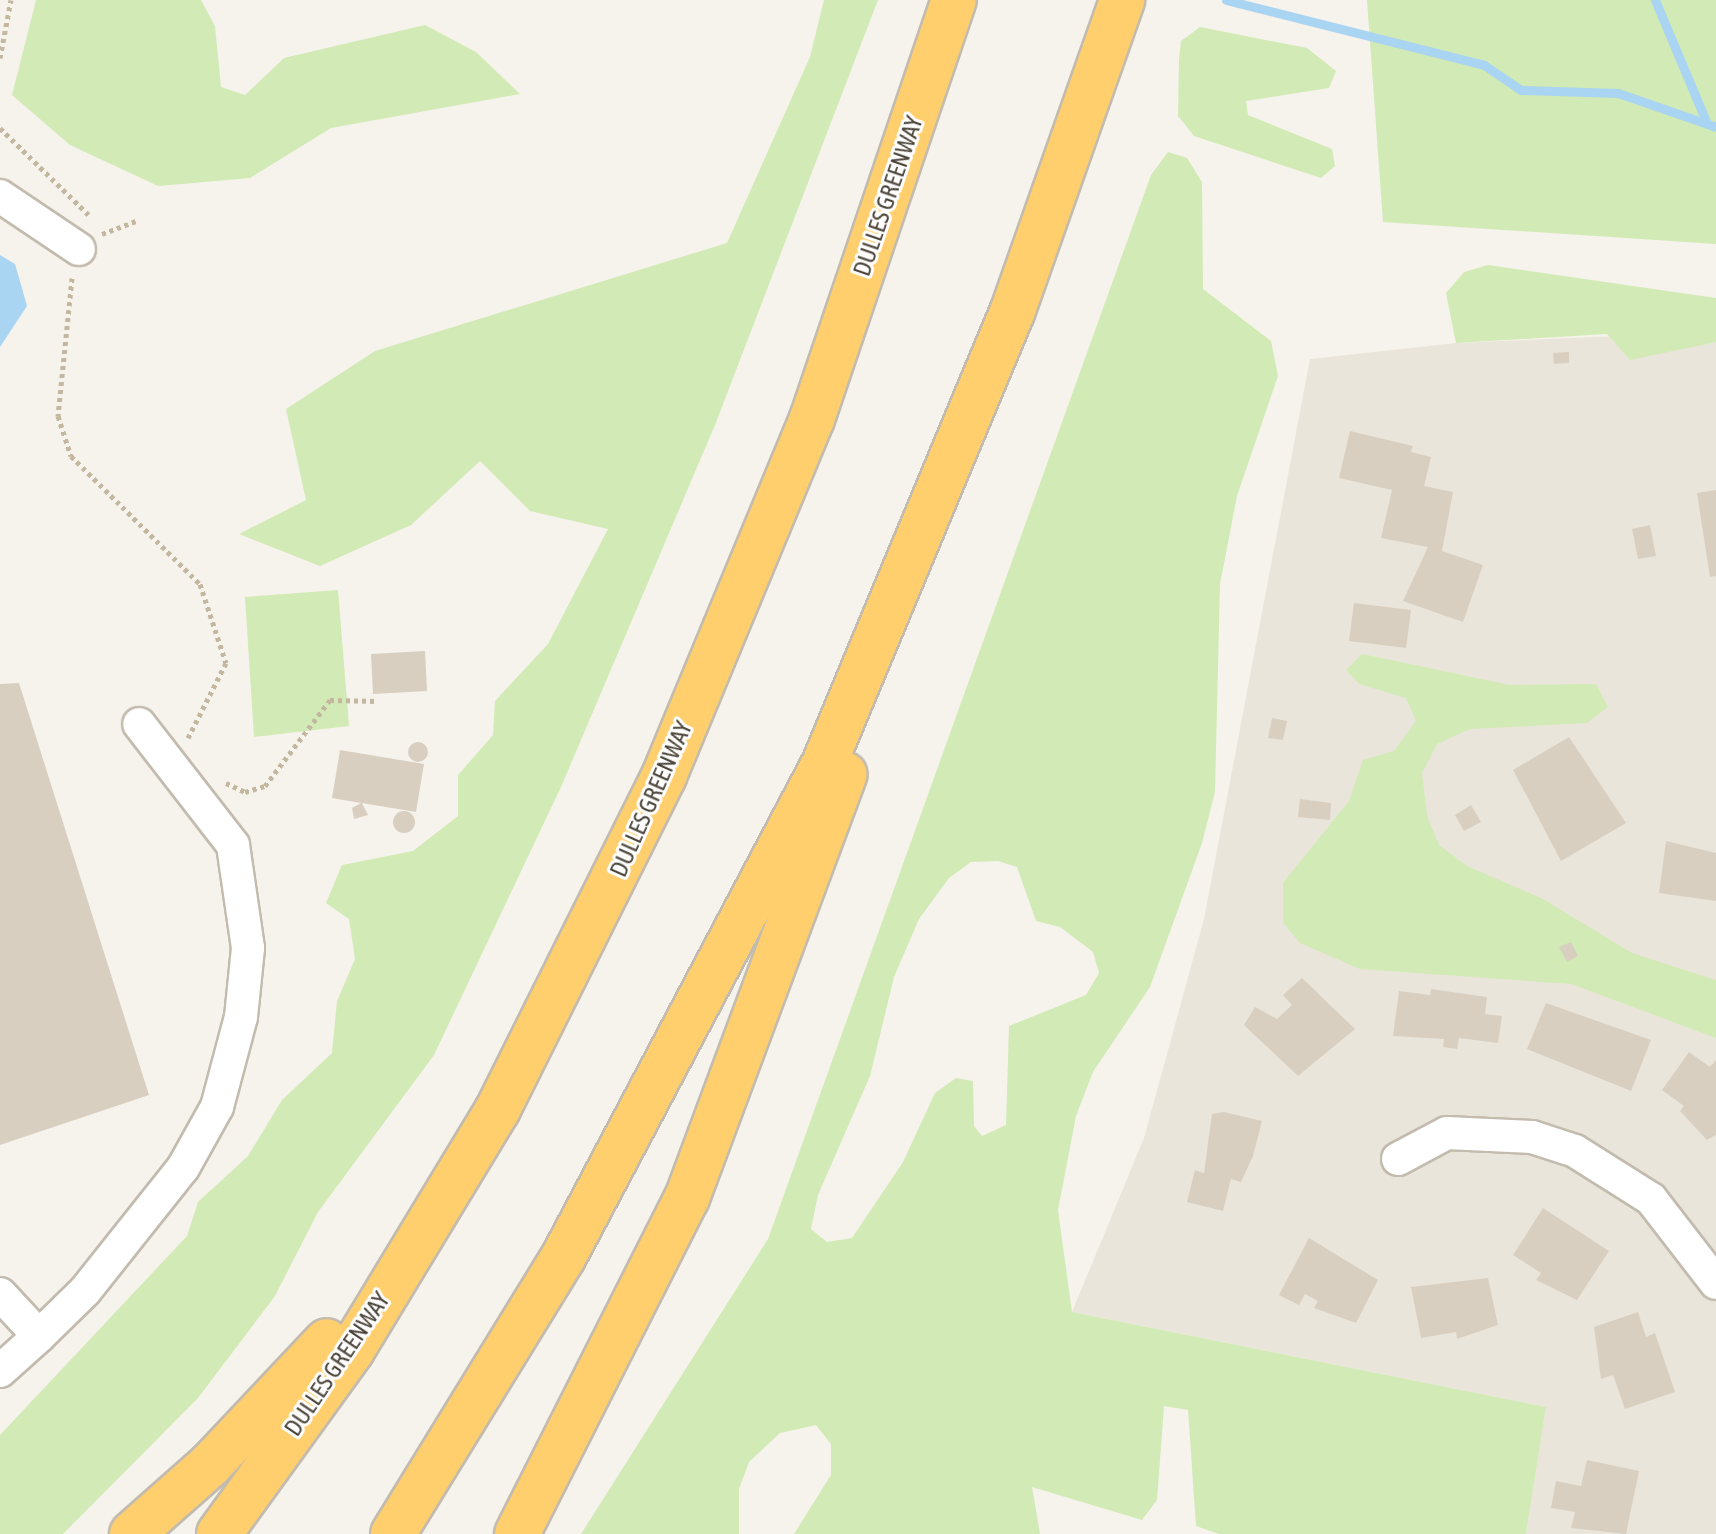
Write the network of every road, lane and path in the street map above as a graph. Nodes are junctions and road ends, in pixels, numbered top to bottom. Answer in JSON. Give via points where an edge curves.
{"nodes":[{"id":1,"x":11,"y":0,"type":"edge"},
{"id":2,"x":954,"y":0,"type":"edge"},
{"id":3,"x":1122,"y":0,"type":"edge"},
{"id":4,"x":0,"y":58,"type":"edge"},
{"id":5,"x":0,"y":128,"type":"edge"},
{"id":6,"x":1065,"y":169,"type":"junction"},
{"id":7,"x":0,"y":196,"type":"edge"},
{"id":8,"x":136,"y":221,"type":"dead end"},
{"id":9,"x":88,"y":242,"type":"junction"},
{"id":10,"x":378,"y":701,"type":"dead end"},
{"id":11,"x":139,"y":724,"type":"dead end"},
{"id":12,"x":185,"y":747,"type":"dead end"},
{"id":13,"x":219,"y":779,"type":"dead end"},
{"id":14,"x":1398,"y":1159,"type":"dead end"},
{"id":15,"x":446,"y":1192,"type":"junction"},
{"id":16,"x":1716,"y":1283,"type":"edge"},
{"id":17,"x":0,"y":1294,"type":"edge"},
{"id":18,"x":39,"y":1336,"type":"junction"},
{"id":19,"x":0,"y":1371,"type":"edge"},
{"id":20,"x":132,"y":1534,"type":"edge"},
{"id":21,"x":219,"y":1534,"type":"edge"},
{"id":22,"x":393,"y":1534,"type":"edge"},
{"id":23,"x":517,"y":1534,"type":"edge"}],
"edges":[{"from":1,"to":4,"type":"path"},
{"from":2,"to":15,"type":"highway","name":"DULLES GREENWAY","via":[[812,419],[664,776],[498,1109]]},
{"from":3,"to":6,"type":"highway"},
{"from":5,"to":9,"type":"path","via":[[21,156],[83,206]]},
{"from":6,"to":22,"type":"highway","via":[[824,764],[564,1256]]},
{"from":6,"to":23,"type":"highway","via":[[980,446],[847,768],[687,1198]]},
{"from":7,"to":9,"type":"street"},
{"from":8,"to":9,"type":"path"},
{"from":9,"to":12,"type":"path","via":[[58,416],[71,456],[200,584],[226,663]]},
{"from":10,"to":13,"type":"path","via":[[330,700],[265,786],[245,792]]},
{"from":11,"to":18,"type":"street","via":[[233,845],[248,948],[241,1017],[217,1107],[183,1168],[85,1291]]},
{"from":14,"to":16,"type":"street","via":[[1447,1133],[1532,1137],[1575,1151],[1651,1199]]},
{"from":15,"to":20,"type":"highway","via":[[273,1402]]},
{"from":15,"to":21,"type":"highway","name":"DULLES GREENWAY","via":[[352,1350]]},
{"from":17,"to":18,"type":"street"},
{"from":18,"to":19,"type":"street"}]}
